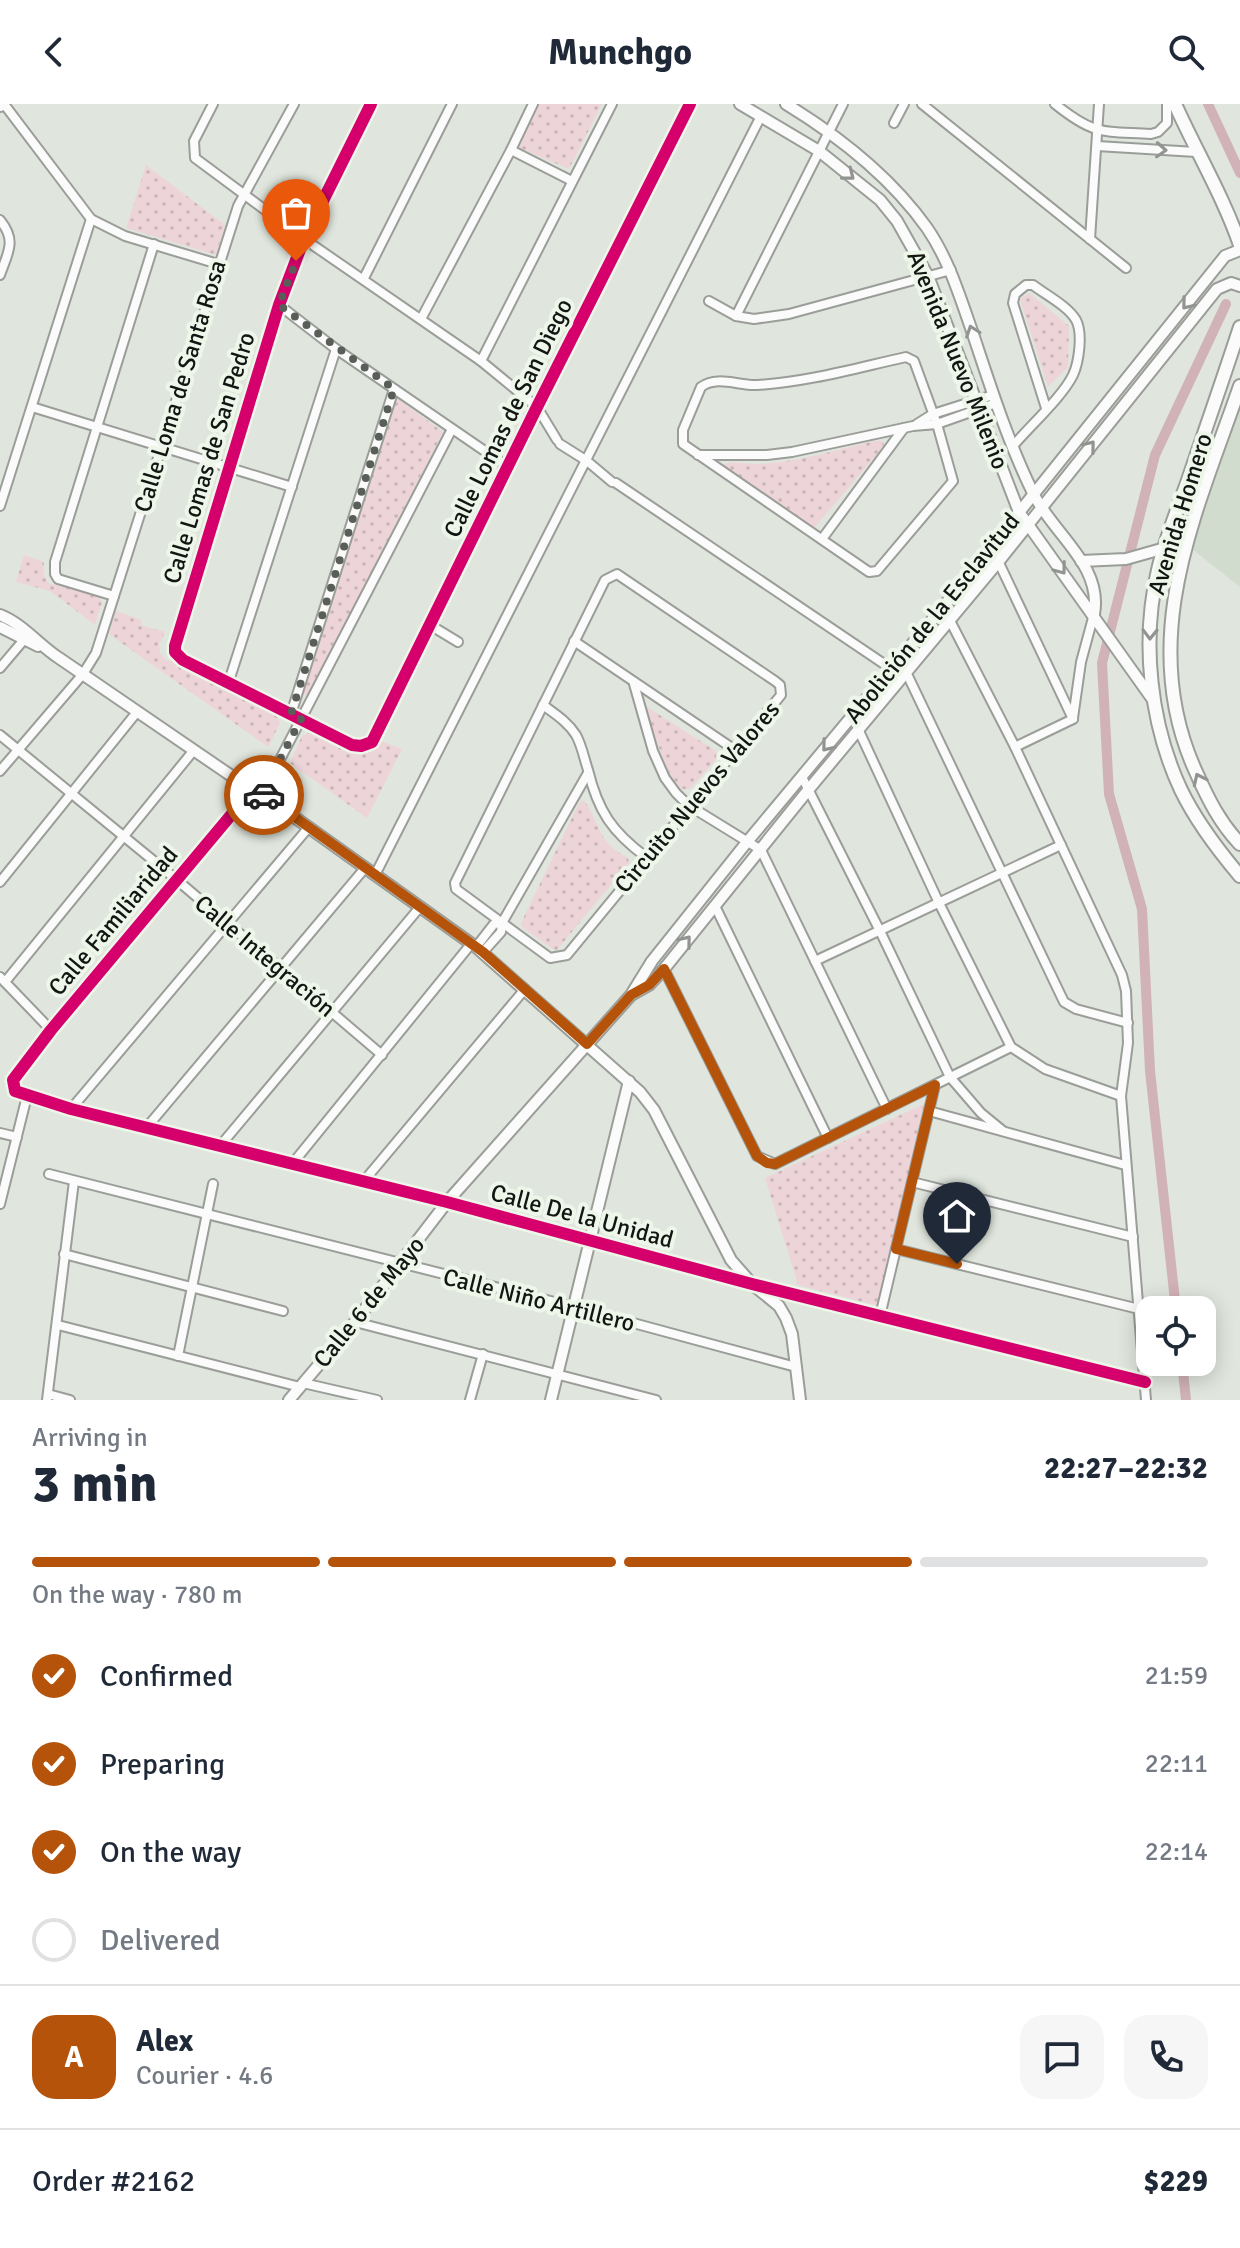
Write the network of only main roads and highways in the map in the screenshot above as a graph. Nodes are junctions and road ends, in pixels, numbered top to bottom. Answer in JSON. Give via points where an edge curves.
{"nodes":[{"id":1,"x":1175,"y":104,"type":"edge"},
{"id":2,"x":1236,"y":225,"type":"edge"},
{"id":3,"x":1240,"y":247,"type":"edge"},
{"id":4,"x":1240,"y":327,"type":"edge"},
{"id":5,"x":1240,"y":386,"type":"edge"},
{"id":6,"x":1240,"y":844,"type":"edge"},
{"id":7,"x":1240,"y":876,"type":"edge"}],
"edges":[{"from":1,"to":2,"type":"main road"},
{"from":2,"to":3,"type":"main road"},
{"from":4,"to":7,"type":"main road","name":"Avenida Homero","one_way":true,"via":[[1158,569],[1150,659],[1154,702],[1182,792]]},
{"from":6,"to":5,"type":"main road","name":"Avenida Homero","one_way":true,"via":[[1212,808],[1186,752],[1171,692],[1169,645],[1189,532]]}]}
